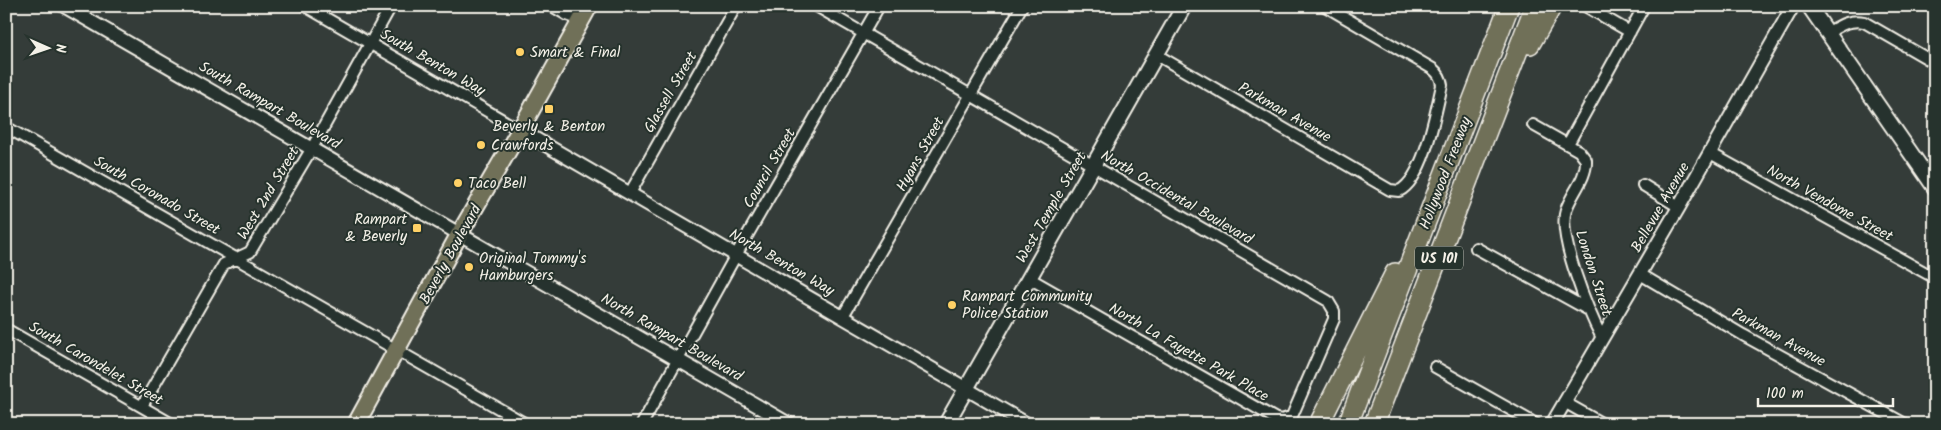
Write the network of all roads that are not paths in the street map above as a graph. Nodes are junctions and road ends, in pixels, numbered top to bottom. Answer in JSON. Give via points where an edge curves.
{"nodes":[{"id":1,"x":64,"y":6,"type":"edge"},
{"id":2,"x":305,"y":6,"type":"edge"},
{"id":3,"x":391,"y":6,"type":"edge"},
{"id":4,"x":552,"y":6,"type":"edge"},
{"id":5,"x":736,"y":6,"type":"edge"},
{"id":6,"x":816,"y":6,"type":"edge"},
{"id":7,"x":879,"y":6,"type":"edge"},
{"id":8,"x":1022,"y":6,"type":"edge"},
{"id":9,"x":1184,"y":6,"type":"edge"},
{"id":10,"x":1325,"y":6,"type":"edge"},
{"id":11,"x":1509,"y":6,"type":"edge"},
{"id":12,"x":1585,"y":6,"type":"edge"},
{"id":13,"x":1644,"y":6,"type":"edge"},
{"id":14,"x":1793,"y":6,"type":"edge"},
{"id":15,"x":1809,"y":6,"type":"edge"},
{"id":16,"x":1542,"y":9,"type":"edge"},
{"id":17,"x":585,"y":10,"type":"edge"},
{"id":18,"x":1630,"y":32,"type":"junction"},
{"id":19,"x":864,"y":33,"type":"junction"},
{"id":20,"x":1827,"y":33,"type":"junction"},
{"id":21,"x":370,"y":43,"type":"junction"},
{"id":22,"x":1157,"y":55,"type":"junction"},
{"id":23,"x":1935,"y":63,"type":"edge"},
{"id":24,"x":971,"y":95,"type":"junction"},
{"id":25,"x":1533,"y":125,"type":"dead end"},
{"id":26,"x":6,"y":127,"type":"edge"},
{"id":27,"x":520,"y":130,"type":"junction"},
{"id":28,"x":1568,"y":144,"type":"junction"},
{"id":29,"x":312,"y":148,"type":"junction"},
{"id":30,"x":1710,"y":153,"type":"junction"},
{"id":31,"x":1094,"y":165,"type":"junction"},
{"id":32,"x":1643,"y":184,"type":"dead end"},
{"id":33,"x":1935,"y":188,"type":"edge"},
{"id":34,"x":630,"y":193,"type":"junction"},
{"id":35,"x":1437,"y":193,"type":"junction"},
{"id":36,"x":1679,"y":206,"type":"junction"},
{"id":37,"x":460,"y":233,"type":"junction"},
{"id":38,"x":1476,"y":248,"type":"dead end"},
{"id":39,"x":736,"y":255,"type":"junction"},
{"id":40,"x":237,"y":258,"type":"junction"},
{"id":41,"x":1640,"y":274,"type":"junction"},
{"id":42,"x":1029,"y":278,"type":"junction"},
{"id":43,"x":1935,"y":278,"type":"edge"},
{"id":44,"x":1587,"y":309,"type":"junction"},
{"id":45,"x":843,"y":316,"type":"junction"},
{"id":46,"x":6,"y":329,"type":"edge"},
{"id":47,"x":1602,"y":338,"type":"junction"},
{"id":48,"x":396,"y":350,"type":"junction"},
{"id":49,"x":678,"y":359,"type":"junction"},
{"id":50,"x":1435,"y":367,"type":"dead end"},
{"id":51,"x":966,"y":387,"type":"junction"},
{"id":52,"x":1564,"y":402,"type":"junction"},
{"id":53,"x":142,"y":406,"type":"junction"},
{"id":54,"x":1283,"y":420,"type":"joint"},
{"id":55,"x":172,"y":424,"type":"edge"},
{"id":56,"x":356,"y":424,"type":"edge"},
{"id":57,"x":526,"y":424,"type":"edge"},
{"id":58,"x":642,"y":424,"type":"edge"},
{"id":59,"x":789,"y":424,"type":"edge"},
{"id":60,"x":946,"y":424,"type":"edge"},
{"id":61,"x":1027,"y":424,"type":"edge"},
{"id":62,"x":1319,"y":424,"type":"edge"},
{"id":63,"x":1348,"y":424,"type":"edge"},
{"id":64,"x":1374,"y":424,"type":"edge"},
{"id":65,"x":1536,"y":424,"type":"edge"},
{"id":66,"x":1552,"y":424,"type":"edge"},
{"id":67,"x":1603,"y":424,"type":"edge"},
{"id":68,"x":1906,"y":424,"type":"edge"}],
"edges":[{"from":1,"to":29,"type":"street","name":"South Rampart Boulevard"},
{"from":2,"to":21,"type":"street","name":"South Benton Way"},
{"from":3,"to":21,"type":"street","name":"West 2nd Street"},
{"from":4,"to":17,"type":"street","via":[[567,15]]},
{"from":5,"to":34,"type":"street","name":"Glassell Street"},
{"from":6,"to":19,"type":"street","name":"North Occidental Boulevard"},
{"from":7,"to":19,"type":"street","name":"Council Street"},
{"from":8,"to":24,"type":"street","name":"Hyans Street"},
{"from":9,"to":22,"type":"main road","name":"West Temple Street"},
{"from":10,"to":22,"type":"street","name":"Parkman Avenue","via":[[1439,73],[1442,85],[1424,155],[1408,185],[1399,191],[1390,190]]},
{"from":11,"to":35,"type":"highway","name":"Hollywood Freeway","number":"US 101"},
{"from":12,"to":18,"type":"street"},
{"from":13,"to":18,"type":"street"},
{"from":14,"to":30,"type":"street","name":"Bellevue Avenue"},
{"from":15,"to":20,"type":"main road"},
{"from":16,"to":64,"type":"highway","name":"Hollywood Freeway","number":"US 101","via":[[1503,93]]},
{"from":17,"to":27,"type":"main road","name":"Beverly Boulevard"},
{"from":18,"to":28,"type":"street"},
{"from":19,"to":24,"type":"street","name":"North Occidental Boulevard"},
{"from":19,"to":39,"type":"street","name":"Council Street"},
{"from":20,"to":23,"type":"street","via":[[1843,23],[1864,22]]},
{"from":20,"to":33,"type":"main road"},
{"from":21,"to":27,"type":"street","name":"South Benton Way"},
{"from":21,"to":29,"type":"street","name":"West 2nd Street"},
{"from":22,"to":31,"type":"main road","name":"West Temple Street"},
{"from":24,"to":31,"type":"street","name":"North Occidental Boulevard"},
{"from":24,"to":45,"type":"street","name":"Hyans Street"},
{"from":25,"to":28,"type":"street"},
{"from":26,"to":40,"type":"street","name":"South Coronado Street"},
{"from":27,"to":34,"type":"street","name":"North Benton Way"},
{"from":27,"to":37,"type":"main road","name":"Beverly Boulevard"},
{"from":28,"to":44,"type":"street","name":"London Street","via":[[1582,153],[1586,160],[1566,210],[1563,228]]},
{"from":29,"to":37,"type":"street","name":"South Rampart Boulevard"},
{"from":29,"to":40,"type":"street","name":"West 2nd Street","via":[[250,252]]},
{"from":30,"to":36,"type":"street","name":"Bellevue Avenue"},
{"from":30,"to":43,"type":"street","name":"North Vendome Street"},
{"from":31,"to":42,"type":"main road","name":"West Temple Street"},
{"from":31,"to":54,"type":"street","name":"North Occidental Boulevard","via":[[1328,301],[1334,315],[1333,322],[1292,416]]},
{"from":32,"to":36,"type":"street"},
{"from":34,"to":39,"type":"street","name":"North Benton Way"},
{"from":35,"to":62,"type":"highway"},
{"from":35,"to":63,"type":"highway","name":"Hollywood Freeway","number":"US 101"},
{"from":36,"to":41,"type":"street","name":"Bellevue Avenue"},
{"from":37,"to":48,"type":"main road","name":"Beverly Boulevard"},
{"from":37,"to":49,"type":"street","name":"North Rampart Boulevard"},
{"from":38,"to":44,"type":"street"},
{"from":39,"to":45,"type":"street","name":"North Benton Way"},
{"from":39,"to":49,"type":"street","name":"Council Street"},
{"from":40,"to":48,"type":"street","name":"South Coronado Street"},
{"from":40,"to":53,"type":"street","name":"West 2nd Street","via":[[224,264]]},
{"from":41,"to":47,"type":"street","name":"Bellevue Avenue"},
{"from":41,"to":68,"type":"street","name":"Parkman Avenue","via":[[1742,335]]},
{"from":42,"to":51,"type":"main road","name":"West Temple Street"},
{"from":42,"to":54,"type":"street","name":"North La Fayette Park Place","via":[[1276,419]]},
{"from":44,"to":47,"type":"street","name":"London Street"},
{"from":45,"to":51,"type":"street","name":"North Benton Way"},
{"from":46,"to":53,"type":"street","name":"South Carondelet Street"},
{"from":47,"to":52,"type":"street","name":"Bellevue Avenue"},
{"from":48,"to":56,"type":"main road","name":"Beverly Boulevard"},
{"from":48,"to":57,"type":"street","name":"South Coronado Street"},
{"from":49,"to":58,"type":"street","name":"Council Street"},
{"from":49,"to":59,"type":"street","name":"North Rampart Boulevard"},
{"from":50,"to":65,"type":"street"},
{"from":51,"to":60,"type":"main road","name":"West Temple Street"},
{"from":51,"to":61,"type":"street","name":"North Benton Way"},
{"from":52,"to":66,"type":"street","name":"Bellevue Avenue"},
{"from":52,"to":67,"type":"street"},
{"from":53,"to":55,"type":"street","name":"South Carondelet Street"}]}
